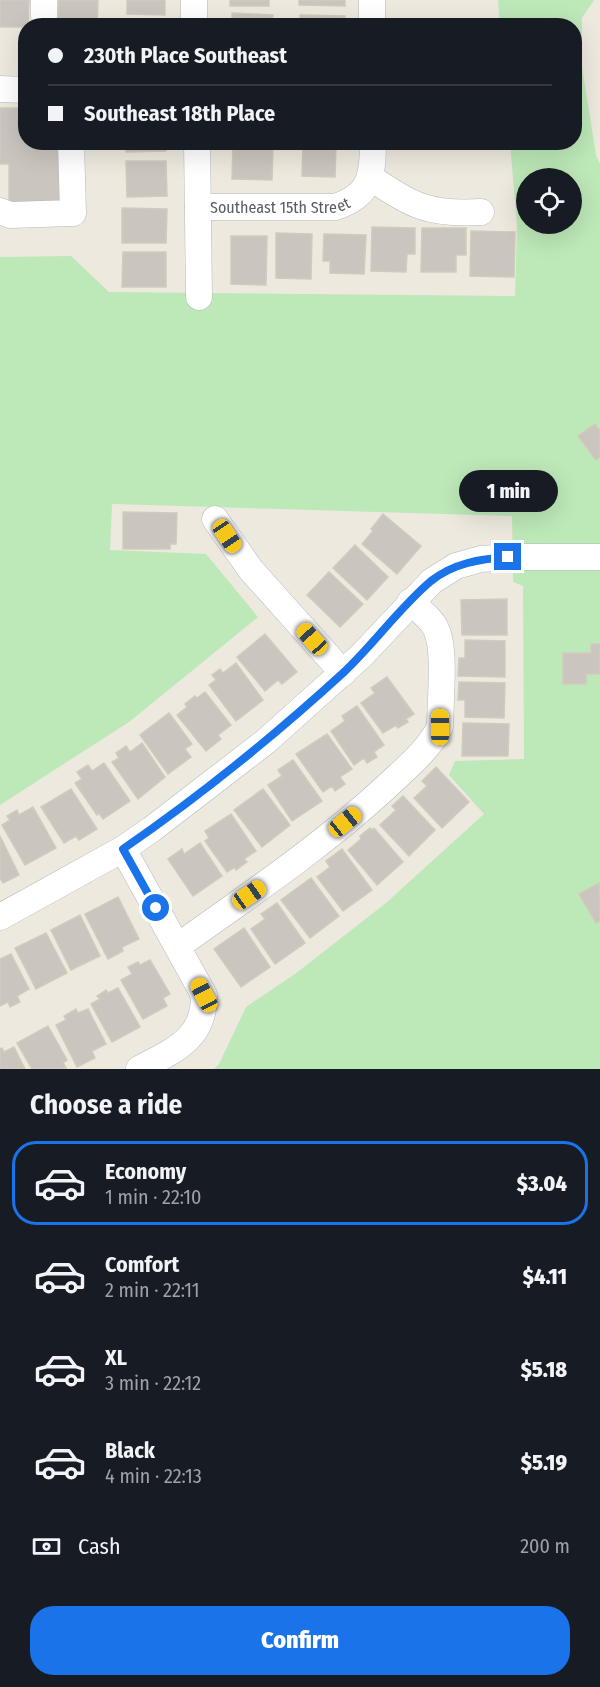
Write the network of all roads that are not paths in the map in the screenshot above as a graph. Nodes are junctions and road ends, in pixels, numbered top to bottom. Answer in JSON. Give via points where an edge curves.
{"nodes":[{"id":1,"x":194,"y":0,"type":"edge"},
{"id":2,"x":372,"y":0,"type":"edge"},
{"id":3,"x":194,"y":18,"type":"edge"},
{"id":4,"x":372,"y":18,"type":"edge"},
{"id":5,"x":0,"y":89,"type":"edge"},
{"id":6,"x":18,"y":90,"type":"edge"},
{"id":7,"x":71,"y":150,"type":"edge"},
{"id":8,"x":197,"y":150,"type":"edge"},
{"id":9,"x":373,"y":150,"type":"edge"},
{"id":10,"x":365,"y":186,"type":"junction"},
{"id":11,"x":198,"y":207,"type":"junction"},
{"id":12,"x":0,"y":211,"type":"edge"},
{"id":13,"x":481,"y":212,"type":"dead end"},
{"id":14,"x":199,"y":297,"type":"dead end"},
{"id":15,"x":215,"y":519,"type":"dead end"},
{"id":16,"x":600,"y":557,"type":"edge"},
{"id":17,"x":410,"y":602,"type":"junction"},
{"id":18,"x":343,"y":673,"type":"junction"},
{"id":19,"x":123,"y":849,"type":"junction"},
{"id":20,"x":0,"y":918,"type":"edge"},
{"id":21,"x":178,"y":946,"type":"junction"},
{"id":22,"x":139,"y":1069,"type":"edge"}],
"edges":[{"from":1,"to":3,"type":"street"},
{"from":2,"to":4,"type":"street"},
{"from":5,"to":6,"type":"street"},
{"from":7,"to":12,"type":"street","via":[[73,213],[10,215]]},
{"from":8,"to":11,"type":"street"},
{"from":9,"to":10,"type":"street","via":[[373,171]]},
{"from":10,"to":11,"type":"street","name":"Southeast 15th Street","via":[[348,203],[335,207]]},
{"from":10,"to":13,"type":"street","via":[[427,209]]},
{"from":11,"to":14,"type":"street"},
{"from":15,"to":18,"type":"street","via":[[250,570]]},
{"from":16,"to":17,"type":"street","via":[[481,559],[456,566],[432,580]]},
{"from":17,"to":18,"type":"street"},
{"from":17,"to":21,"type":"street","via":[[432,622],[441,645],[440,727],[434,739],[361,810]]},
{"from":18,"to":19,"type":"street","via":[[265,742]]},
{"from":19,"to":20,"type":"street"},
{"from":19,"to":21,"type":"street"},
{"from":21,"to":22,"type":"street","via":[[204,995],[199,1024],[183,1045]]}]}
